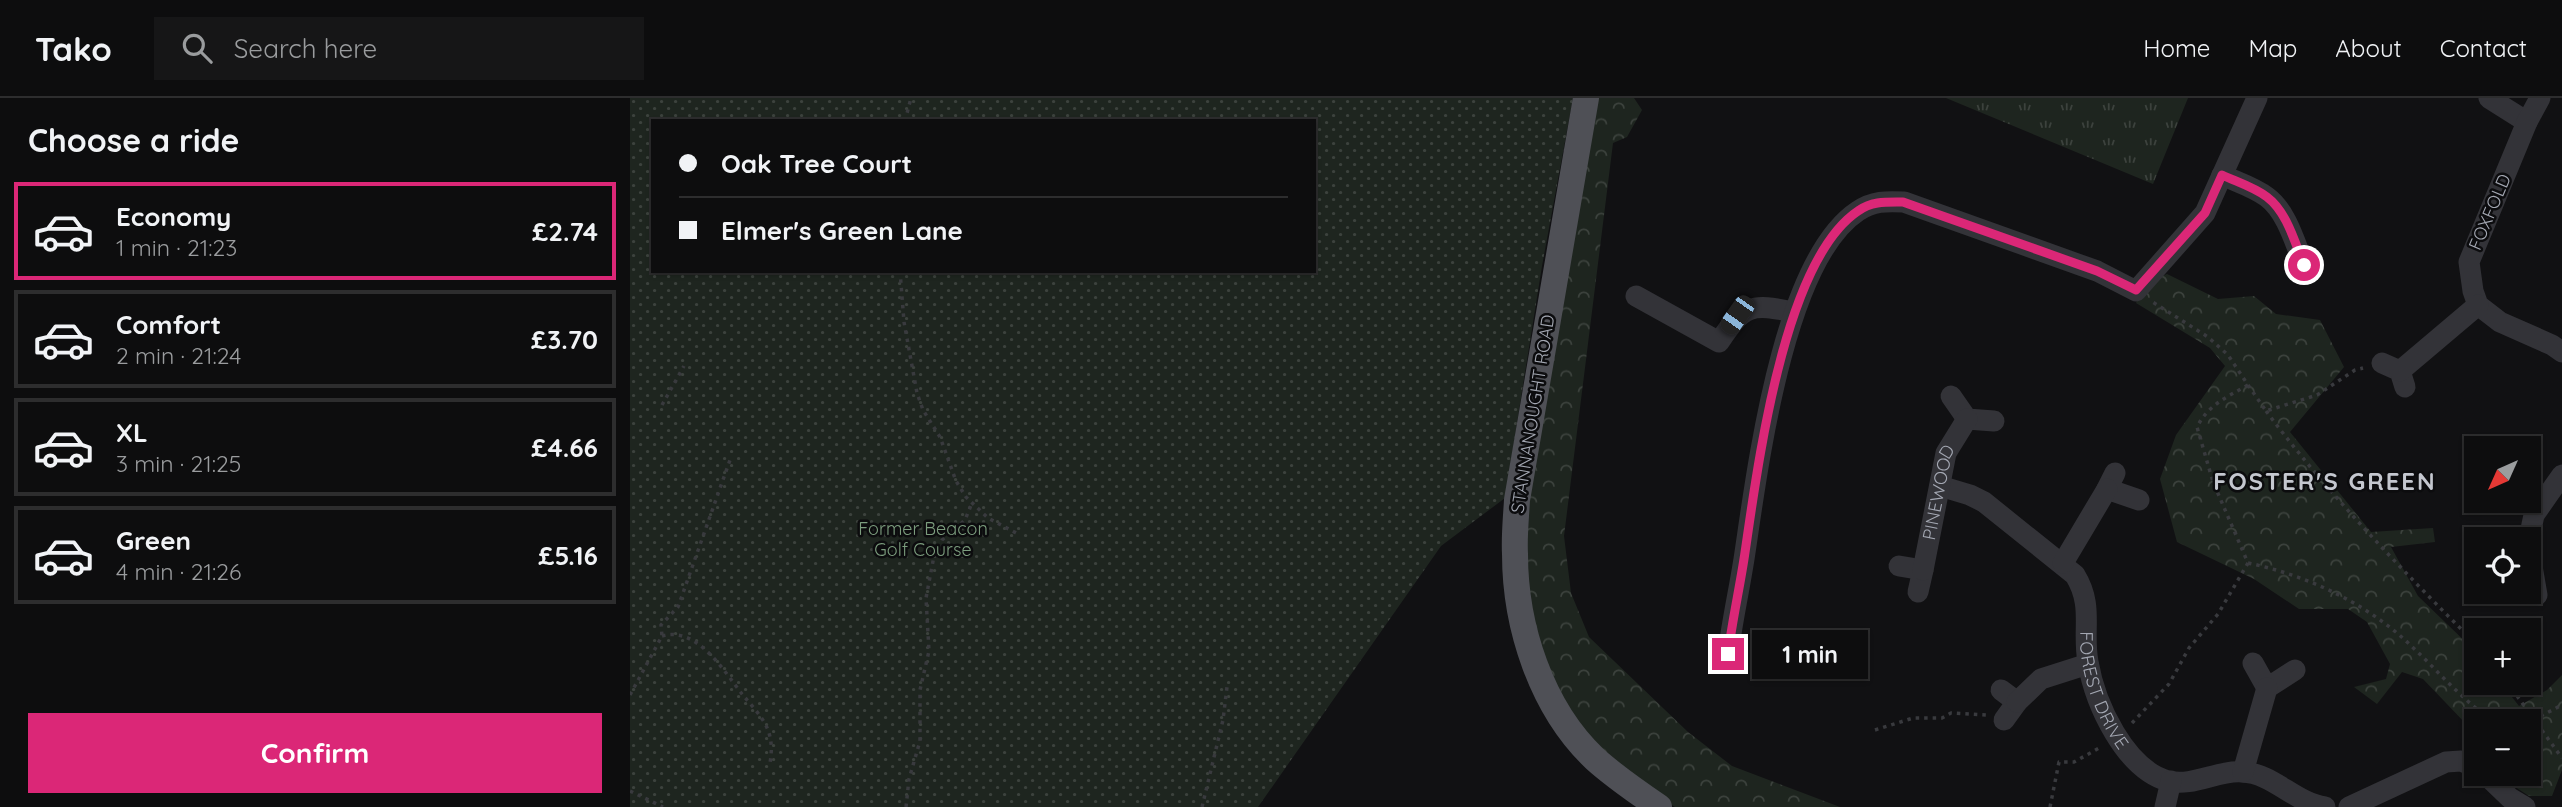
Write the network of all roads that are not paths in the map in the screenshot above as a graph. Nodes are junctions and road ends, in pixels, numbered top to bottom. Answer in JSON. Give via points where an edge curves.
{"nodes":[{"id":1,"x":1586,"y":98,"type":"edge"},
{"id":2,"x":2257,"y":98,"type":"edge"},
{"id":3,"x":2489,"y":98,"type":"edge"},
{"id":4,"x":2540,"y":98,"type":"edge"},
{"id":5,"x":2527,"y":122,"type":"junction"},
{"id":6,"x":2222,"y":175,"type":"junction"},
{"id":7,"x":2304,"y":265,"type":"dead end"},
{"id":8,"x":1636,"y":296,"type":"dead end"},
{"id":9,"x":2478,"y":305,"type":"junction"},
{"id":10,"x":1794,"y":312,"type":"junction"},
{"id":11,"x":2562,"y":352,"type":"edge"},
{"id":12,"x":2396,"y":374,"type":"road end"},
{"id":13,"x":1951,"y":396,"type":"dead end"},
{"id":14,"x":1967,"y":419,"type":"junction"},
{"id":15,"x":1994,"y":421,"type":"dead end"},
{"id":16,"x":2562,"y":475,"type":"edge"},
{"id":17,"x":1940,"y":486,"type":"junction"},
{"id":18,"x":2139,"y":500,"type":"dead end"},
{"id":19,"x":2532,"y":527,"type":"edge"},
{"id":20,"x":2063,"y":564,"type":"junction"},
{"id":21,"x":1899,"y":566,"type":"dead end"},
{"id":22,"x":1923,"y":570,"type":"junction"},
{"id":23,"x":1918,"y":592,"type":"dead end"},
{"id":24,"x":1728,"y":654,"type":"dead end"},
{"id":25,"x":2253,"y":663,"type":"dead end"},
{"id":26,"x":2088,"y":664,"type":"junction"},
{"id":27,"x":2295,"y":670,"type":"dead end"},
{"id":28,"x":2267,"y":688,"type":"junction"},
{"id":29,"x":2004,"y":720,"type":"road end"},
{"id":30,"x":2464,"y":762,"type":"edge"},
{"id":31,"x":2243,"y":772,"type":"junction"},
{"id":32,"x":2171,"y":781,"type":"junction"},
{"id":33,"x":2497,"y":786,"type":"edge"},
{"id":34,"x":2516,"y":804,"type":"edge"},
{"id":35,"x":1659,"y":807,"type":"edge"},
{"id":36,"x":2165,"y":807,"type":"edge"},
{"id":37,"x":2325,"y":807,"type":"edge"},
{"id":38,"x":2349,"y":807,"type":"edge"}],
"edges":[{"from":1,"to":35,"type":"main road","name":"STANNANOUGHT ROAD","via":[[1517,500],[1518,598],[1528,645],[1565,723],[1593,757]]},
{"from":2,"to":6,"type":"street"},
{"from":3,"to":5,"type":"street"},
{"from":4,"to":5,"type":"street","name":"FOXFOLD"},
{"from":5,"to":9,"type":"street","name":"FOXFOLD","via":[[2469,262]]},
{"from":6,"to":7,"type":"street","via":[[2273,202]]},
{"from":6,"to":10,"type":"street","via":[[2205,213],[2136,290],[2097,271],[1903,202],[1880,201],[1855,212],[1829,242]]},
{"from":8,"to":10,"type":"street","via":[[1719,342],[1737,315],[1753,308]]},
{"from":9,"to":11,"type":"street","via":[[2500,322]]},
{"from":9,"to":12,"type":"street"},
{"from":10,"to":24,"type":"street","via":[[1779,363]]},
{"from":13,"to":14,"type":"street"},
{"from":14,"to":15,"type":"street"},
{"from":14,"to":17,"type":"street","name":"PINEWOOD","via":[[1946,453]]},
{"from":16,"to":19,"type":"street","via":[[2534,515]]},
{"from":17,"to":20,"type":"street","name":"FOREST DRIVE","via":[[1984,502]]},
{"from":17,"to":22,"type":"street","name":"PINEWOOD"},
{"from":18,"to":20,"type":"street","via":[[2111,481]]},
{"from":20,"to":26,"type":"street","name":"FOREST DRIVE","via":[[2075,575],[2087,601]]},
{"from":21,"to":22,"type":"street"},
{"from":22,"to":23,"type":"street","name":"PINEWOOD"},
{"from":25,"to":28,"type":"street"},
{"from":26,"to":29,"type":"street","via":[[2041,679],[2009,696]]},
{"from":26,"to":32,"type":"street","name":"FOREST DRIVE","via":[[2118,737],[2136,762]]},
{"from":27,"to":28,"type":"street"},
{"from":28,"to":31,"type":"street"},
{"from":30,"to":38,"type":"street","via":[[2446,762]]},
{"from":31,"to":32,"type":"street"},
{"from":31,"to":37,"type":"street"},
{"from":32,"to":36,"type":"street"},
{"from":33,"to":34,"type":"street"}]}
